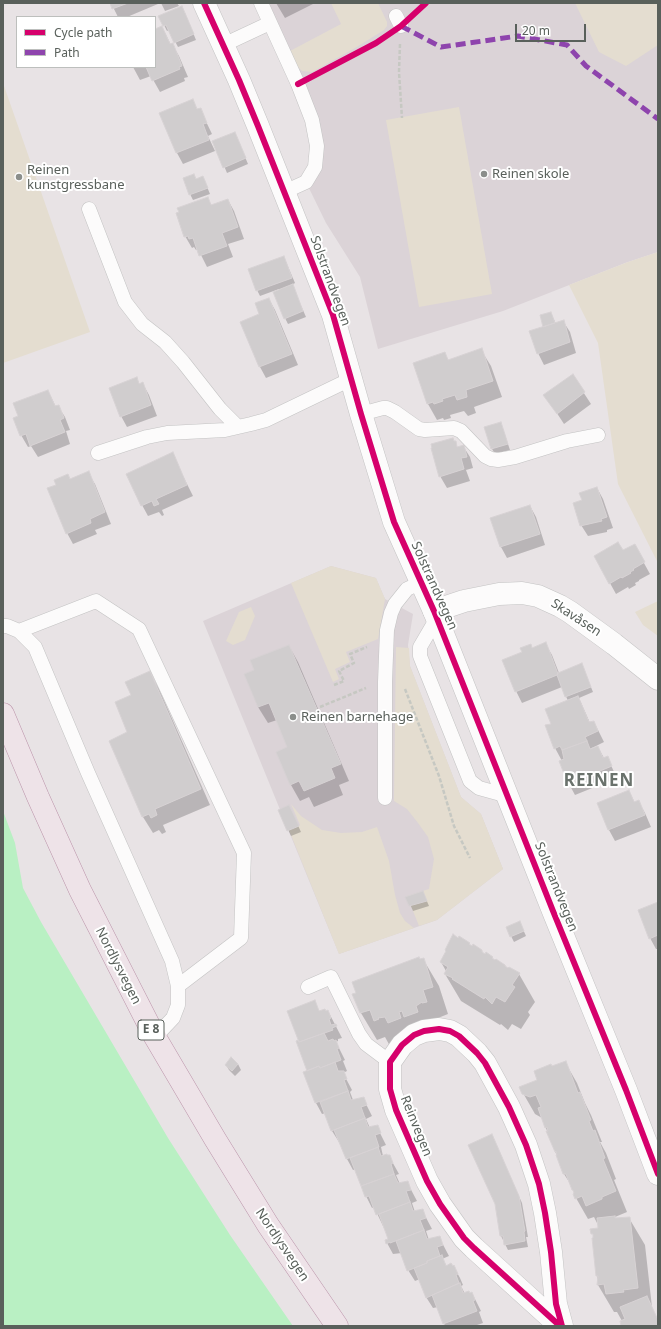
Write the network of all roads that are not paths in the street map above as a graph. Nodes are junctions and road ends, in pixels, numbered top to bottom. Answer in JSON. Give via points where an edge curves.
{"nodes":[{"id":1,"x":204,"y":3,"type":"edge"},
{"id":2,"x":261,"y":3,"type":"edge"},
{"id":3,"x":270,"y":23,"type":"junction"},
{"id":4,"x":223,"y":45,"type":"junction"},
{"id":5,"x":284,"y":192,"type":"junction"},
{"id":6,"x":89,"y":209,"type":"dead end"},
{"id":7,"x":351,"y":379,"type":"junction"},
{"id":8,"x":361,"y":414,"type":"junction"},
{"id":9,"x":238,"y":427,"type":"junction"},
{"id":10,"x":598,"y":435,"type":"dead end"},
{"id":11,"x":98,"y":453,"type":"dead end"},
{"id":12,"x":422,"y":582,"type":"junction"},
{"id":13,"x":435,"y":614,"type":"junction"},
{"id":14,"x":3,"y":626,"type":"edge"},
{"id":15,"x":19,"y":631,"type":"junction"},
{"id":16,"x":658,"y":679,"type":"edge"},
{"id":17,"x":3,"y":714,"type":"edge"},
{"id":18,"x":508,"y":796,"type":"junction"},
{"id":19,"x":385,"y":798,"type":"dead end"},
{"id":20,"x":178,"y":986,"type":"junction"},
{"id":21,"x":308,"y":987,"type":"dead end"},
{"id":22,"x":155,"y":1036,"type":"junction"},
{"id":23,"x":390,"y":1062,"type":"junction"},
{"id":24,"x":658,"y":1174,"type":"edge"},
{"id":25,"x":337,"y":1326,"type":"edge"},
{"id":26,"x":561,"y":1326,"type":"edge"}],
"edges":[{"from":1,"to":4,"type":"street","name":"Solstrandvegen"},
{"from":2,"to":3,"type":"lane"},
{"from":3,"to":4,"type":"lane"},
{"from":3,"to":5,"type":"lane","via":[[312,120],[317,146],[315,167],[306,182]]},
{"from":4,"to":5,"type":"street","name":"Solstrandvegen"},
{"from":5,"to":7,"type":"street","name":"Solstrandvegen","via":[[333,315]]},
{"from":6,"to":9,"type":"lane","via":[[125,302],[142,324],[165,342]]},
{"from":7,"to":8,"type":"street","name":"Solstrandvegen"},
{"from":7,"to":9,"type":"lane","via":[[266,420]]},
{"from":8,"to":10,"type":"lane","via":[[387,408],[424,430],[454,428],[461,431],[485,456],[498,460]]},
{"from":8,"to":12,"type":"street","name":"Solstrandvegen","via":[[394,522]]},
{"from":9,"to":11,"type":"lane","via":[[147,436]]},
{"from":12,"to":13,"type":"street","name":"Solstrandvegen"},
{"from":12,"to":19,"type":"lane","via":[[407,589],[394,604],[387,630]]},
{"from":13,"to":16,"type":"street","name":"Skavåsen","via":[[464,601],[499,594],[522,593],[538,596],[570,612]]},
{"from":13,"to":18,"type":"street","name":"Solstrandvegen"},
{"from":13,"to":18,"type":"lane","via":[[420,647],[420,656],[470,781],[479,788]]},
{"from":14,"to":15,"type":"lane"},
{"from":15,"to":20,"type":"lane","via":[[35,647],[172,961]]},
{"from":15,"to":20,"type":"lane","via":[[96,602],[139,629],[244,853],[241,938]]},
{"from":17,"to":22,"type":"highway","name":"Nordlysvegen","number":"E 8","via":[[80,890]]},
{"from":18,"to":24,"type":"street","name":"Solstrandvegen"},
{"from":20,"to":22,"type":"lane","via":[[178,1005],[173,1018]]},
{"from":21,"to":23,"type":"lane","via":[[331,977],[359,1034],[366,1044]]},
{"from":22,"to":25,"type":"highway","name":"Nordlysvegen","number":"E 8","via":[[268,1225]]},
{"from":23,"to":26,"type":"street","name":"Reinvegen","via":[[390,1089],[396,1110],[420,1166],[440,1204],[474,1248]]},
{"from":23,"to":26,"type":"street","name":"Reinvegen","via":[[408,1039],[424,1031],[439,1029],[459,1036],[485,1063],[509,1107],[537,1178],[545,1214]]}]}
